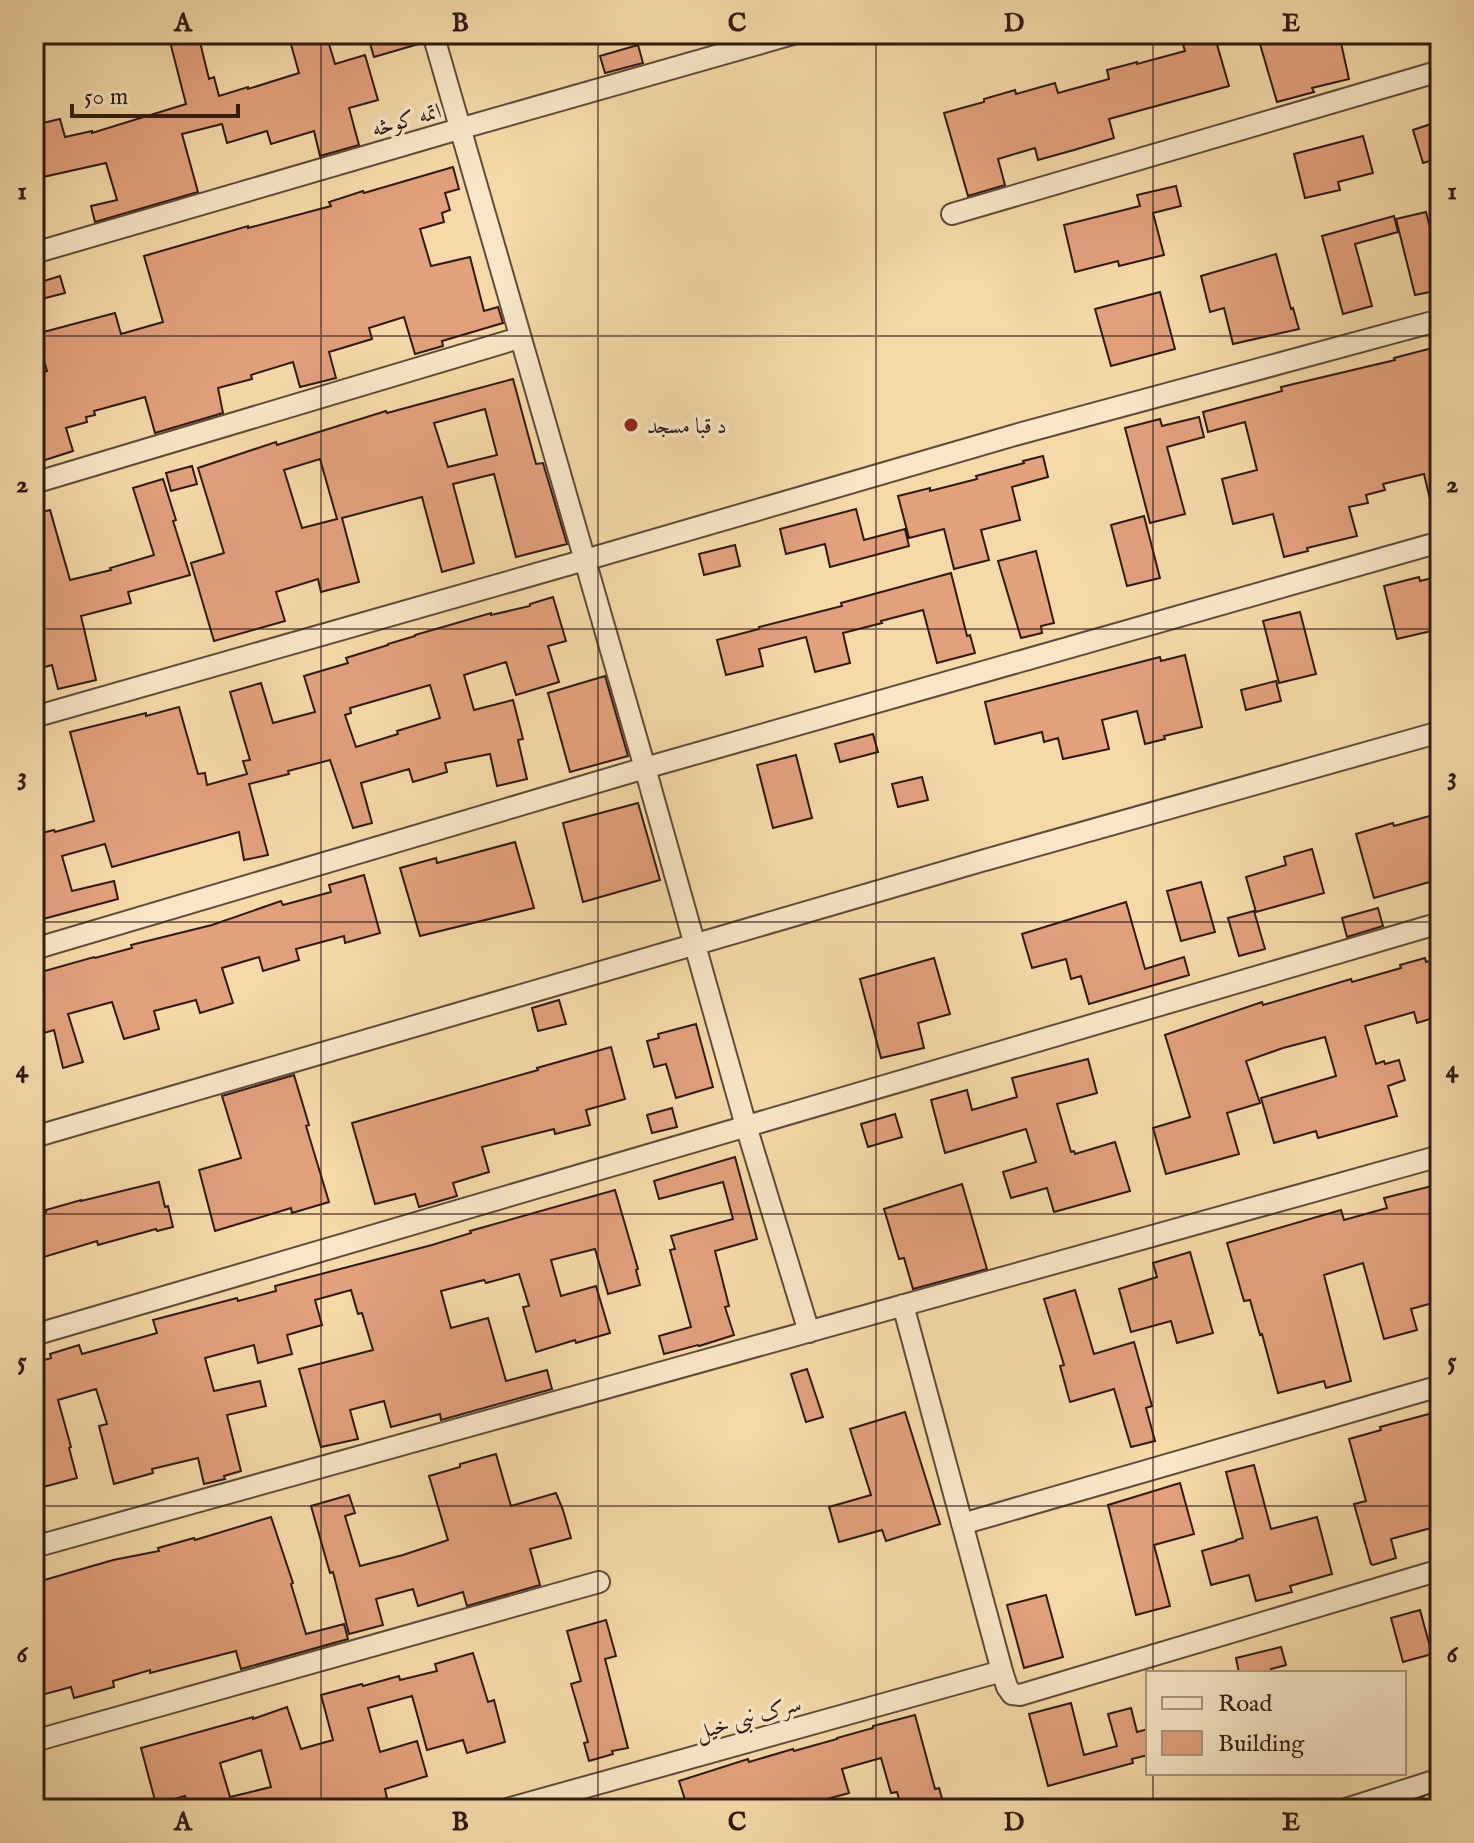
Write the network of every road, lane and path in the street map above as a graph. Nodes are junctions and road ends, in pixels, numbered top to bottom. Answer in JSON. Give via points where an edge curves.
{"nodes":[{"id":1,"x":433,"y":34,"type":"edge"},
{"id":2,"x":793,"y":34,"type":"edge"},
{"id":3,"x":1440,"y":71,"type":"edge"},
{"id":4,"x":459,"y":129,"type":"junction"},
{"id":5,"x":952,"y":214,"type":"dead end"},
{"id":6,"x":34,"y":253,"type":"edge"},
{"id":7,"x":1440,"y":320,"type":"edge"},
{"id":8,"x":519,"y":338,"type":"junction"},
{"id":9,"x":34,"y":483,"type":"edge"},
{"id":10,"x":1440,"y":542,"type":"edge"},
{"id":11,"x":585,"y":560,"type":"junction"},
{"id":12,"x":34,"y":717,"type":"edge"},
{"id":13,"x":1440,"y":732,"type":"edge"},
{"id":14,"x":645,"y":768,"type":"junction"},
{"id":15,"x":1440,"y":923,"type":"edge"},
{"id":16,"x":694,"y":945,"type":"junction"},
{"id":17,"x":34,"y":949,"type":"edge"},
{"id":18,"x":746,"y":1126,"type":"junction"},
{"id":19,"x":34,"y":1137,"type":"edge"},
{"id":20,"x":1440,"y":1156,"type":"edge"},
{"id":21,"x":903,"y":1305,"type":"junction"},
{"id":22,"x":809,"y":1332,"type":"junction"},
{"id":23,"x":34,"y":1335,"type":"edge"},
{"id":24,"x":1440,"y":1386,"type":"edge"},
{"id":25,"x":962,"y":1524,"type":"junction"},
{"id":26,"x":34,"y":1547,"type":"edge"},
{"id":27,"x":1440,"y":1570,"type":"edge"},
{"id":28,"x":599,"y":1582,"type":"dead end"},
{"id":29,"x":1002,"y":1671,"type":"junction"},
{"id":30,"x":34,"y":1741,"type":"edge"},
{"id":31,"x":1440,"y":1779,"type":"edge"},
{"id":32,"x":1440,"y":1806,"type":"edge"},
{"id":33,"x":507,"y":1809,"type":"edge"},
{"id":34,"x":1346,"y":1809,"type":"edge"},
{"id":35,"x":1431,"y":1809,"type":"edge"}],
"edges":[{"from":1,"to":4,"type":"street"},
{"from":2,"to":4,"type":"street","name":"اتمه کوڅه"},
{"from":3,"to":5,"type":"street"},
{"from":4,"to":6,"type":"street","name":"اتمه کوڅه"},
{"from":4,"to":8,"type":"street"},
{"from":7,"to":11,"type":"street","via":[[1015,435]]},
{"from":8,"to":9,"type":"street"},
{"from":8,"to":11,"type":"street"},
{"from":10,"to":14,"type":"street"},
{"from":11,"to":12,"type":"street"},
{"from":11,"to":14,"type":"street"},
{"from":13,"to":16,"type":"street"},
{"from":14,"to":16,"type":"street"},
{"from":14,"to":17,"type":"street"},
{"from":15,"to":18,"type":"street"},
{"from":16,"to":18,"type":"street"},
{"from":16,"to":19,"type":"street"},
{"from":18,"to":22,"type":"street"},
{"from":18,"to":23,"type":"street"},
{"from":20,"to":21,"type":"street"},
{"from":21,"to":22,"type":"street"},
{"from":21,"to":25,"type":"street"},
{"from":22,"to":26,"type":"street"},
{"from":24,"to":25,"type":"street"},
{"from":25,"to":29,"type":"street"},
{"from":27,"to":29,"type":"street","via":[[1020,1695],[1012,1694]]},
{"from":28,"to":30,"type":"street"},
{"from":29,"to":33,"type":"street","name":"سرک نبی خیل"},
{"from":31,"to":34,"type":"street"},
{"from":32,"to":35,"type":"main road"}]}
